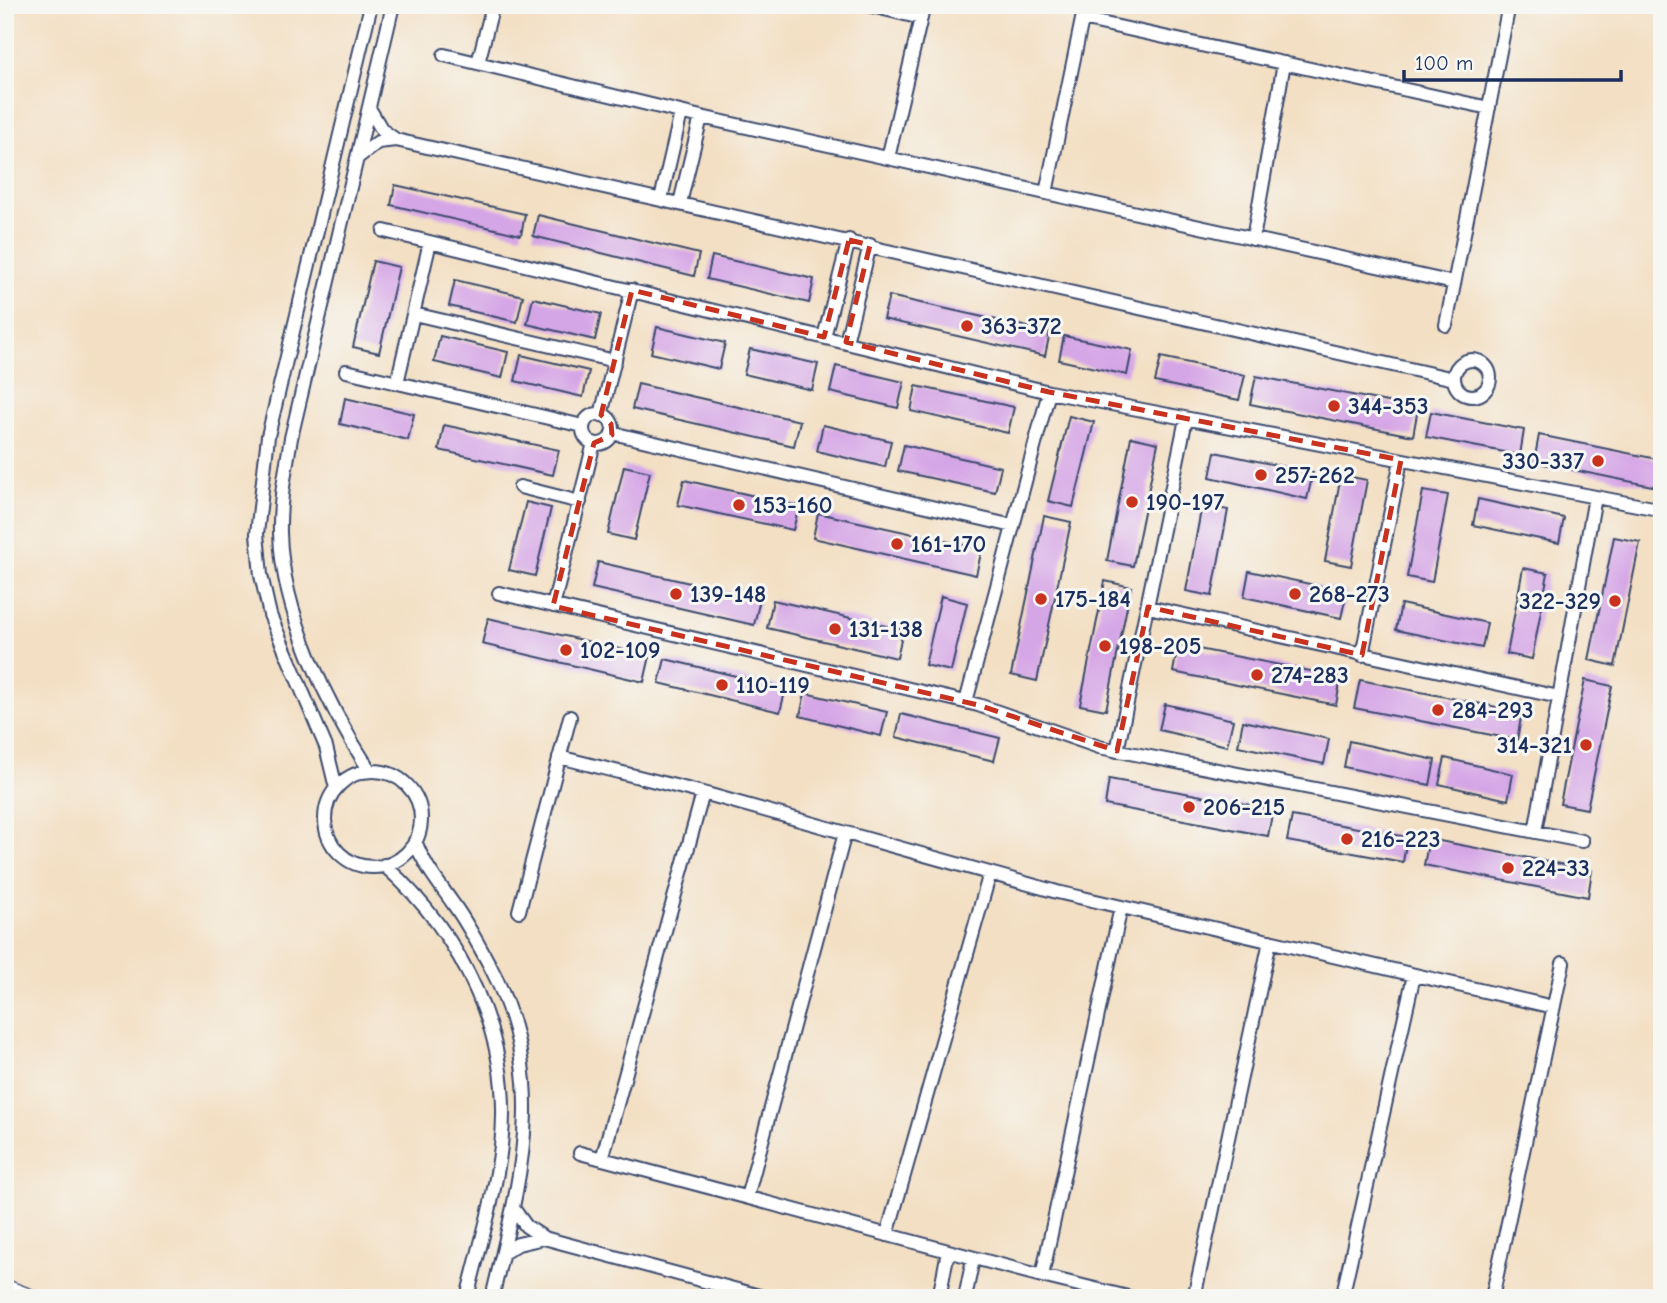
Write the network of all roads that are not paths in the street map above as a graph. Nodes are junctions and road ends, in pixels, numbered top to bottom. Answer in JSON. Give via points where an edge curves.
{"nodes":[{"id":1,"x":371,"y":5,"type":"edge"},
{"id":2,"x":393,"y":5,"type":"edge"},
{"id":3,"x":493,"y":5,"type":"edge"},
{"id":4,"x":868,"y":5,"type":"edge"},
{"id":5,"x":1085,"y":5,"type":"edge"},
{"id":6,"x":1509,"y":5,"type":"edge"},
{"id":7,"x":923,"y":11,"type":"edge"},
{"id":8,"x":1082,"y":19,"type":"junction"},
{"id":9,"x":444,"y":55,"type":"dead end"},
{"id":10,"x":478,"y":63,"type":"junction"},
{"id":11,"x":1284,"y":64,"type":"junction"},
{"id":12,"x":369,"y":108,"type":"junction"},
{"id":13,"x":1489,"y":108,"type":"junction"},
{"id":14,"x":681,"y":113,"type":"junction"},
{"id":15,"x":701,"y":117,"type":"junction"},
{"id":16,"x":396,"y":140,"type":"junction"},
{"id":17,"x":357,"y":158,"type":"junction"},
{"id":18,"x":888,"y":158,"type":"junction"},
{"id":19,"x":1046,"y":194,"type":"junction"},
{"id":20,"x":661,"y":199,"type":"junction"},
{"id":21,"x":680,"y":203,"type":"junction"},
{"id":22,"x":384,"y":231,"type":"dead end"},
{"id":23,"x":1253,"y":239,"type":"junction"},
{"id":24,"x":849,"y":240,"type":"junction"},
{"id":25,"x":430,"y":242,"type":"junction"},
{"id":26,"x":870,"y":245,"type":"junction"},
{"id":27,"x":1454,"y":284,"type":"junction"},
{"id":28,"x":632,"y":290,"type":"junction"},
{"id":29,"x":414,"y":314,"type":"junction"},
{"id":30,"x":1446,"y":325,"type":"dead end"},
{"id":31,"x":824,"y":337,"type":"junction"},
{"id":32,"x":846,"y":342,"type":"junction"},
{"id":33,"x":615,"y":361,"type":"junction"},
{"id":34,"x":346,"y":371,"type":"dead end"},
{"id":35,"x":1454,"y":379,"type":"dead end"},
{"id":36,"x":397,"y":383,"type":"junction"},
{"id":37,"x":1049,"y":392,"type":"junction"},
{"id":38,"x":601,"y":415,"type":"junction"},
{"id":39,"x":1186,"y":419,"type":"junction"},
{"id":40,"x":583,"y":426,"type":"junction"},
{"id":41,"x":612,"y":433,"type":"junction"},
{"id":42,"x":594,"y":443,"type":"junction"},
{"id":43,"x":1401,"y":460,"type":"junction"},
{"id":44,"x":520,"y":487,"type":"dead end"},
{"id":45,"x":1595,"y":497,"type":"junction"},
{"id":46,"x":580,"y":502,"type":"junction"},
{"id":47,"x":1658,"y":509,"type":"dead end"},
{"id":48,"x":1013,"y":526,"type":"junction"},
{"id":49,"x":499,"y":593,"type":"dead end"},
{"id":50,"x":553,"y":606,"type":"junction"},
{"id":51,"x":1147,"y":607,"type":"junction"},
{"id":52,"x":1362,"y":654,"type":"junction"},
{"id":53,"x":1559,"y":697,"type":"junction"},
{"id":54,"x":966,"y":702,"type":"junction"},
{"id":55,"x":570,"y":717,"type":"dead end"},
{"id":56,"x":1117,"y":751,"type":"junction"},
{"id":57,"x":559,"y":757,"type":"junction"},
{"id":58,"x":370,"y":771,"type":"junction"},
{"id":59,"x":336,"y":788,"type":"junction"},
{"id":60,"x":703,"y":793,"type":"junction"},
{"id":61,"x":1535,"y":832,"type":"junction"},
{"id":62,"x":845,"y":833,"type":"junction"},
{"id":63,"x":415,"y":841,"type":"junction"},
{"id":64,"x":1582,"y":841,"type":"dead end"},
{"id":65,"x":384,"y":865,"type":"junction"},
{"id":66,"x":990,"y":873,"type":"junction"},
{"id":67,"x":1121,"y":907,"type":"junction"},
{"id":68,"x":519,"y":911,"type":"dead end"},
{"id":69,"x":1270,"y":941,"type":"junction"},
{"id":70,"x":1563,"y":963,"type":"dead end"},
{"id":71,"x":1414,"y":975,"type":"junction"},
{"id":72,"x":1553,"y":1007,"type":"junction"},
{"id":73,"x":580,"y":1153,"type":"dead end"},
{"id":74,"x":602,"y":1159,"type":"junction"},
{"id":75,"x":747,"y":1197,"type":"junction"},
{"id":76,"x":513,"y":1208,"type":"junction"},
{"id":77,"x":887,"y":1235,"type":"junction"},
{"id":78,"x":544,"y":1238,"type":"junction"},
{"id":79,"x":948,"y":1251,"type":"junction"},
{"id":80,"x":503,"y":1252,"type":"junction"},
{"id":81,"x":973,"y":1259,"type":"junction"},
{"id":82,"x":1042,"y":1276,"type":"junction"},
{"id":83,"x":5,"y":1289,"type":"edge"},
{"id":84,"x":29,"y":1298,"type":"edge"},
{"id":85,"x":467,"y":1298,"type":"edge"},
{"id":86,"x":492,"y":1298,"type":"edge"},
{"id":87,"x":767,"y":1298,"type":"edge"},
{"id":88,"x":939,"y":1298,"type":"edge"},
{"id":89,"x":965,"y":1298,"type":"edge"},
{"id":90,"x":1132,"y":1298,"type":"edge"},
{"id":91,"x":1194,"y":1298,"type":"edge"},
{"id":92,"x":1342,"y":1298,"type":"edge"},
{"id":93,"x":1492,"y":1298,"type":"edge"}],
"edges":[{"from":1,"to":59,"type":"street","via":[[268,436],[257,534],[270,615],[326,747]]},
{"from":2,"to":12,"type":"street"},
{"from":3,"to":10,"type":"street"},
{"from":4,"to":7,"type":"street"},
{"from":5,"to":8,"type":"street"},
{"from":6,"to":13,"type":"street"},
{"from":7,"to":18,"type":"street"},
{"from":8,"to":11,"type":"street"},
{"from":8,"to":19,"type":"street"},
{"from":9,"to":10,"type":"street"},
{"from":10,"to":14,"type":"street"},
{"from":11,"to":13,"type":"street"},
{"from":11,"to":23,"type":"street"},
{"from":12,"to":16,"type":"street","via":[[382,130]]},
{"from":12,"to":17,"type":"street"},
{"from":13,"to":27,"type":"street"},
{"from":14,"to":15,"type":"street"},
{"from":14,"to":20,"type":"street"},
{"from":15,"to":18,"type":"street"},
{"from":15,"to":21,"type":"street"},
{"from":16,"to":17,"type":"street","via":[[370,146]]},
{"from":16,"to":20,"type":"street"},
{"from":17,"to":58,"type":"street","via":[[291,438],[280,533],[283,573],[303,637],[336,712]]},
{"from":18,"to":19,"type":"street"},
{"from":19,"to":23,"type":"street"},
{"from":20,"to":21,"type":"street"},
{"from":21,"to":24,"type":"street"},
{"from":22,"to":25,"type":"street"},
{"from":23,"to":27,"type":"street"},
{"from":24,"to":26,"type":"street"},
{"from":24,"to":31,"type":"street"},
{"from":25,"to":28,"type":"street"},
{"from":25,"to":29,"type":"street"},
{"from":26,"to":32,"type":"street"},
{"from":26,"to":35,"type":"street"},
{"from":27,"to":30,"type":"street"},
{"from":28,"to":31,"type":"street"},
{"from":28,"to":33,"type":"street"},
{"from":29,"to":33,"type":"street"},
{"from":29,"to":36,"type":"street"},
{"from":31,"to":32,"type":"street"},
{"from":32,"to":37,"type":"street"},
{"from":33,"to":38,"type":"street"},
{"from":34,"to":36,"type":"street"},
{"from":36,"to":40,"type":"street"},
{"from":37,"to":39,"type":"street"},
{"from":37,"to":48,"type":"street"},
{"from":38,"to":40,"type":"street","via":[[592,415]]},
{"from":38,"to":41,"type":"street","via":[[609,419]]},
{"from":39,"to":43,"type":"street"},
{"from":39,"to":51,"type":"street"},
{"from":40,"to":42,"type":"street","via":[[584,435]]},
{"from":41,"to":42,"type":"street","via":[[604,443]]},
{"from":41,"to":48,"type":"street"},
{"from":42,"to":46,"type":"street"},
{"from":43,"to":45,"type":"street"},
{"from":43,"to":52,"type":"street"},
{"from":44,"to":46,"type":"street"},
{"from":45,"to":47,"type":"street"},
{"from":45,"to":53,"type":"street"},
{"from":46,"to":50,"type":"street"},
{"from":48,"to":54,"type":"street"},
{"from":49,"to":50,"type":"street"},
{"from":50,"to":54,"type":"street"},
{"from":51,"to":52,"type":"street"},
{"from":51,"to":56,"type":"street"},
{"from":52,"to":53,"type":"street"},
{"from":53,"to":61,"type":"street"},
{"from":54,"to":56,"type":"street","via":[[1062,737]]},
{"from":55,"to":57,"type":"street"},
{"from":56,"to":61,"type":"street"},
{"from":57,"to":60,"type":"street"},
{"from":57,"to":68,"type":"street"},
{"from":58,"to":59,"type":"street","via":[[351,776]]},
{"from":58,"to":63,"type":"street","via":[[396,777],[411,790],[421,819]]},
{"from":59,"to":65,"type":"street","via":[[325,816],[334,847],[361,865]]},
{"from":60,"to":62,"type":"street"},
{"from":60,"to":74,"type":"street"},
{"from":61,"to":64,"type":"street"},
{"from":62,"to":66,"type":"street"},
{"from":62,"to":75,"type":"street"},
{"from":63,"to":65,"type":"street","via":[[397,860]]},
{"from":63,"to":76,"type":"street","via":[[421,859],[490,966],[515,1030],[527,1119]]},
{"from":65,"to":85,"type":"street","via":[[412,889],[454,946],[481,1001],[498,1059],[501,1146]]},
{"from":66,"to":67,"type":"street"},
{"from":66,"to":77,"type":"street"},
{"from":67,"to":69,"type":"street"},
{"from":67,"to":82,"type":"street"},
{"from":69,"to":71,"type":"street"},
{"from":69,"to":91,"type":"street"},
{"from":70,"to":72,"type":"street"},
{"from":71,"to":72,"type":"street"},
{"from":71,"to":92,"type":"street"},
{"from":72,"to":93,"type":"street"},
{"from":73,"to":74,"type":"street"},
{"from":74,"to":75,"type":"street"},
{"from":75,"to":77,"type":"street"},
{"from":76,"to":78,"type":"street","via":[[526,1226]]},
{"from":76,"to":80,"type":"street"},
{"from":77,"to":79,"type":"street"},
{"from":78,"to":80,"type":"street"},
{"from":78,"to":87,"type":"street"},
{"from":79,"to":81,"type":"street"},
{"from":79,"to":88,"type":"street"},
{"from":80,"to":86,"type":"street"},
{"from":81,"to":82,"type":"street"},
{"from":81,"to":89,"type":"street"},
{"from":82,"to":90,"type":"street"},
{"from":83,"to":84,"type":"street"}]}
